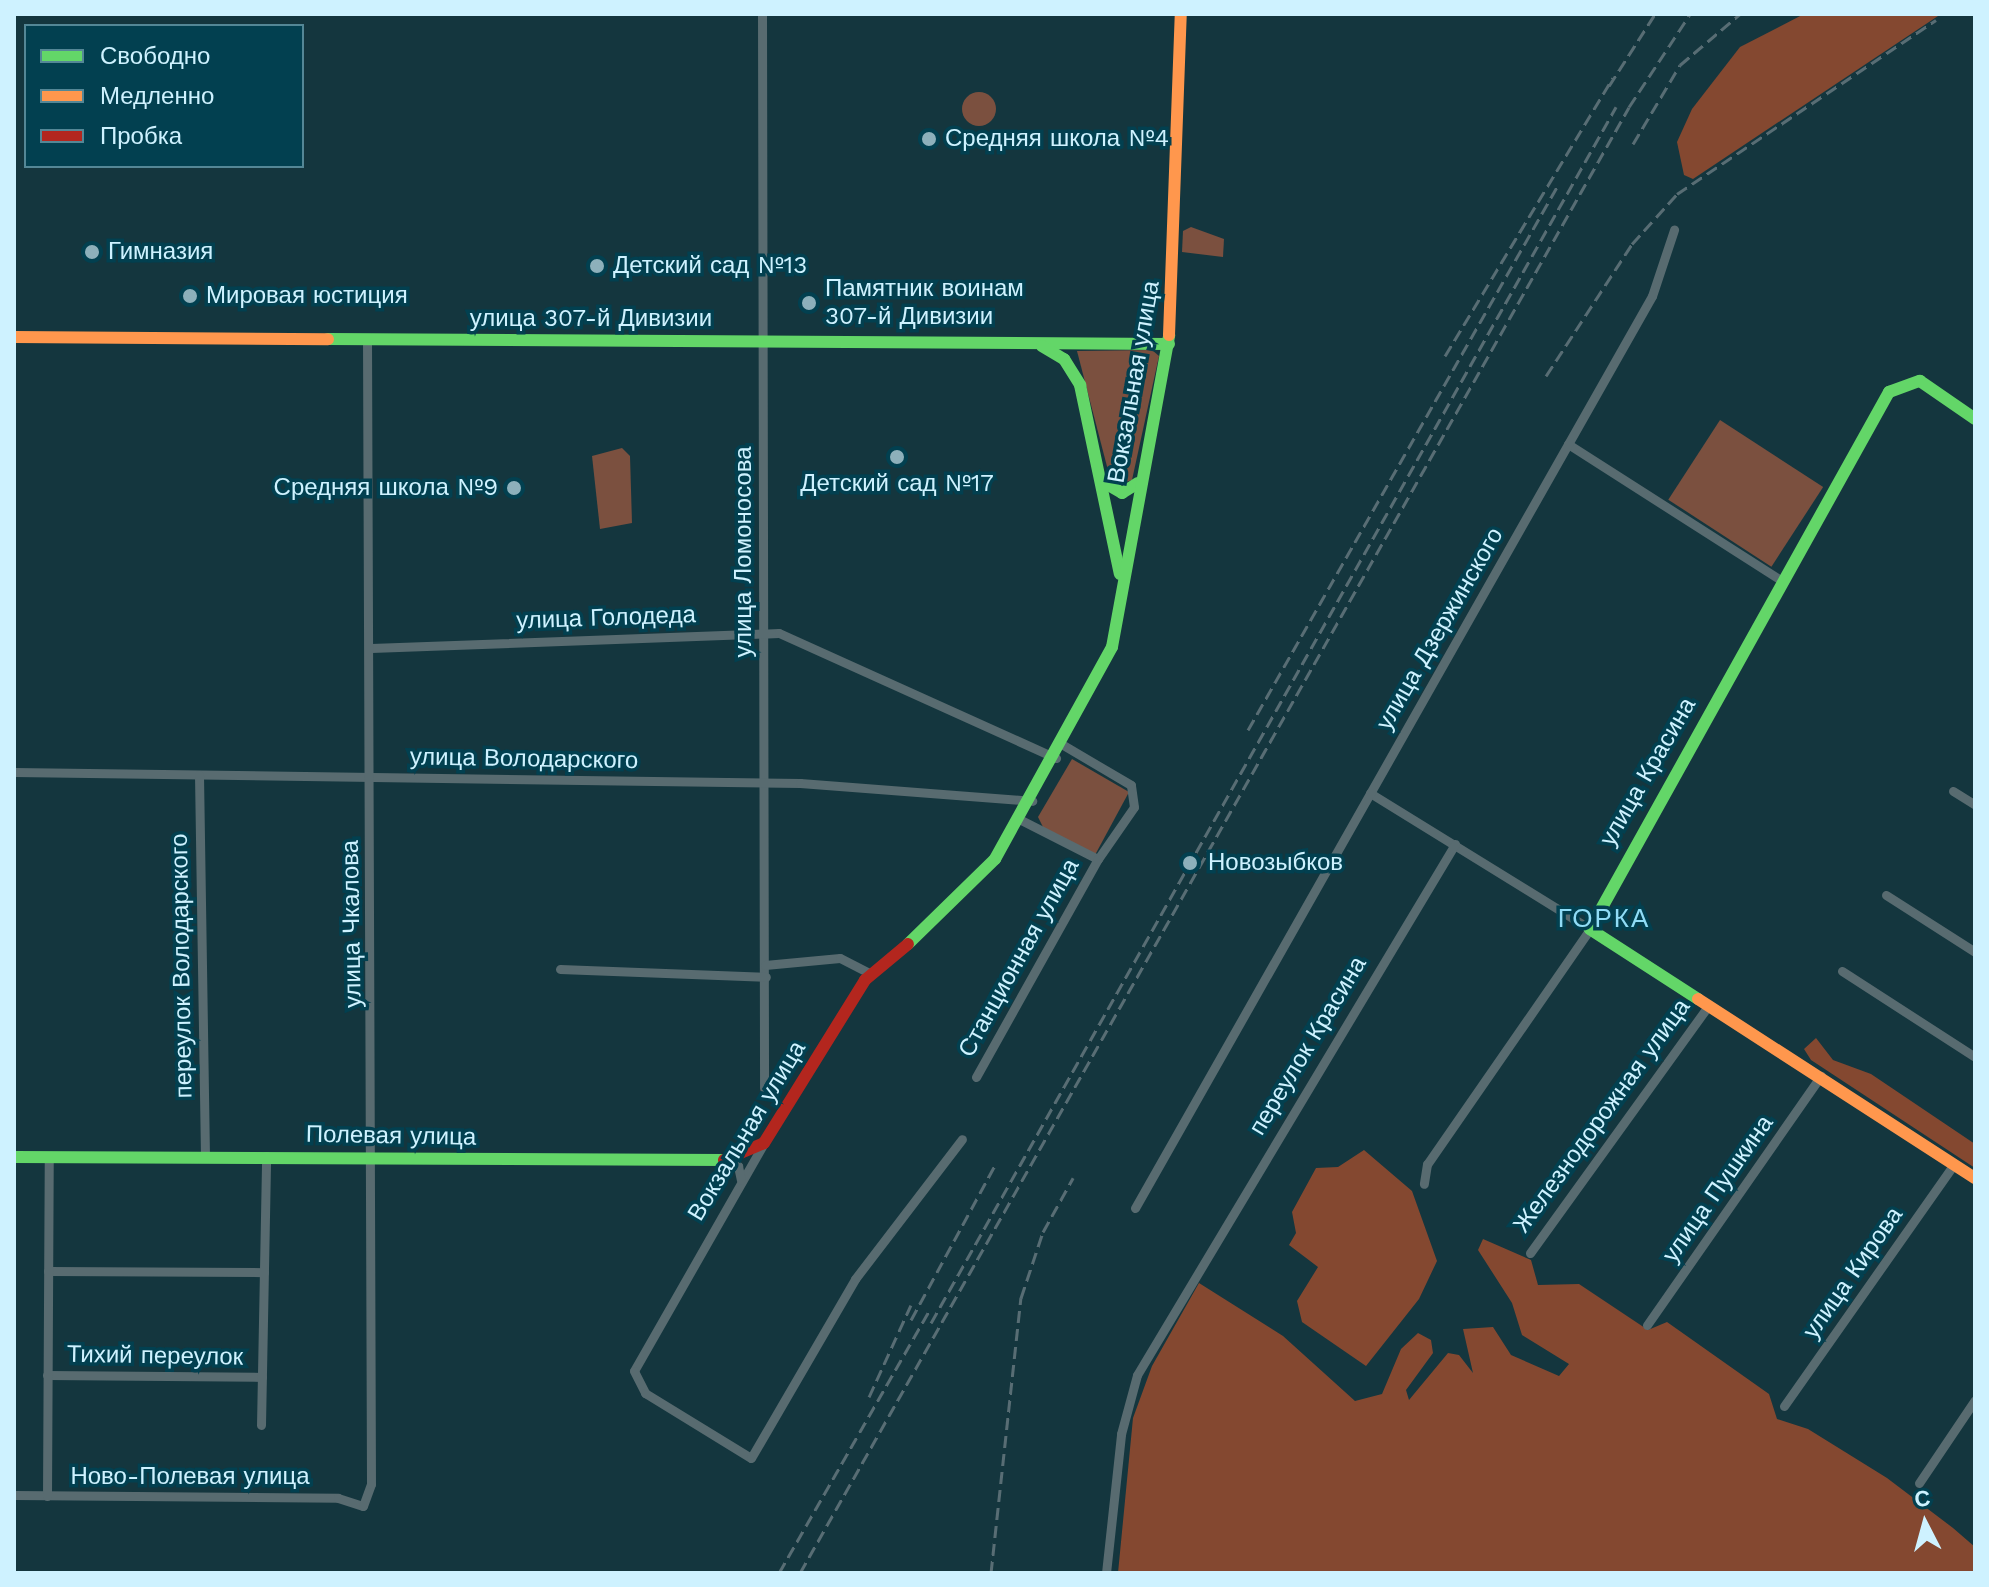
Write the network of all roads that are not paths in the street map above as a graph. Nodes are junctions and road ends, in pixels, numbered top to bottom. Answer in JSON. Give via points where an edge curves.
{"nodes":[{"id":1,"x":762,"y":14,"type":"edge"},
{"id":2,"x":1181,"y":14,"type":"edge"},
{"id":3,"x":1674,"y":230,"type":"dead end"},
{"id":4,"x":14,"y":337,"type":"edge"},
{"id":5,"x":367,"y":341,"type":"junction"},
{"id":6,"x":763,"y":342,"type":"junction"},
{"id":7,"x":1027,"y":344,"type":"junction"},
{"id":8,"x":1169,"y":344,"type":"junction"},
{"id":9,"x":1975,"y":419,"type":"edge"},
{"id":10,"x":1568,"y":444,"type":"junction"},
{"id":11,"x":1103,"y":480,"type":"junction"},
{"id":12,"x":1139,"y":482,"type":"junction"},
{"id":13,"x":1784,"y":582,"type":"junction"},
{"id":14,"x":1121,"y":603,"type":"junction"},
{"id":15,"x":764,"y":632,"type":"junction"},
{"id":16,"x":371,"y":648,"type":"junction"},
{"id":17,"x":1063,"y":745,"type":"junction"},
{"id":18,"x":1056,"y":758,"type":"junction"},
{"id":19,"x":14,"y":772,"type":"edge"},
{"id":20,"x":199,"y":775,"type":"junction"},
{"id":21,"x":371,"y":776,"type":"junction"},
{"id":22,"x":764,"y":782,"type":"junction"},
{"id":23,"x":1953,"y":791,"type":"dead end"},
{"id":24,"x":1370,"y":793,"type":"junction"},
{"id":25,"x":1032,"y":801,"type":"junction"},
{"id":26,"x":1975,"y":805,"type":"edge"},
{"id":27,"x":1021,"y":820,"type":"junction"},
{"id":28,"x":1455,"y":844,"type":"junction"},
{"id":29,"x":1098,"y":859,"type":"junction"},
{"id":30,"x":1886,"y":895,"type":"dead end"},
{"id":31,"x":1590,"y":929,"type":"junction"},
{"id":32,"x":1975,"y":952,"type":"edge"},
{"id":33,"x":765,"y":965,"type":"junction"},
{"id":34,"x":560,"y":969,"type":"dead end"},
{"id":35,"x":1842,"y":971,"type":"dead end"},
{"id":36,"x":871,"y":974,"type":"junction"},
{"id":37,"x":766,"y":977,"type":"junction"},
{"id":38,"x":1709,"y":1005,"type":"junction"},
{"id":39,"x":1975,"y":1057,"type":"edge"},
{"id":40,"x":1821,"y":1076,"type":"junction"},
{"id":41,"x":976,"y":1077,"type":"dead end"},
{"id":42,"x":764,"y":1088,"type":"dead end"},
{"id":43,"x":962,"y":1139,"type":"dead end"},
{"id":44,"x":764,"y":1143,"type":"junction"},
{"id":45,"x":49,"y":1156,"type":"junction"},
{"id":46,"x":205,"y":1156,"type":"junction"},
{"id":47,"x":266,"y":1156,"type":"junction"},
{"id":48,"x":14,"y":1157,"type":"edge"},
{"id":49,"x":375,"y":1158,"type":"junction"},
{"id":50,"x":722,"y":1161,"type":"junction"},
{"id":51,"x":1954,"y":1164,"type":"junction"},
{"id":52,"x":1975,"y":1178,"type":"edge"},
{"id":53,"x":740,"y":1184,"type":"junction"},
{"id":54,"x":1424,"y":1184,"type":"dead end"},
{"id":55,"x":1135,"y":1208,"type":"dead end"},
{"id":56,"x":1530,"y":1253,"type":"dead end"},
{"id":57,"x":48,"y":1271,"type":"junction"},
{"id":58,"x":264,"y":1272,"type":"junction"},
{"id":59,"x":1647,"y":1325,"type":"dead end"},
{"id":60,"x":47,"y":1375,"type":"junction"},
{"id":61,"x":262,"y":1377,"type":"junction"},
{"id":62,"x":1975,"y":1400,"type":"edge"},
{"id":63,"x":1784,"y":1406,"type":"dead end"},
{"id":64,"x":261,"y":1425,"type":"dead end"},
{"id":65,"x":1919,"y":1483,"type":"dead end"},
{"id":66,"x":14,"y":1495,"type":"edge"},
{"id":67,"x":47,"y":1496,"type":"junction"},
{"id":68,"x":363,"y":1506,"type":"joint"},
{"id":69,"x":1106,"y":1573,"type":"edge"}],
"edges":[{"from":1,"to":6,"type":"street","name":"улица Ломоносова"},
{"from":2,"to":8,"type":"street","name":"Вокзальная улица"},
{"from":3,"to":10,"type":"street","name":"улица Дзержинского","via":[[1652,296]]},
{"from":4,"to":5,"type":"street","name":"улица 307-й Дивизии"},
{"from":5,"to":6,"type":"street","name":"улица 307-й Дивизии"},
{"from":5,"to":16,"type":"street","name":"улица Чкалова"},
{"from":6,"to":7,"type":"street","name":"улица 307-й Дивизии"},
{"from":6,"to":15,"type":"street","name":"улица Ломоносова"},
{"from":7,"to":8,"type":"street","name":"улица 307-й Дивизии"},
{"from":7,"to":11,"type":"street","via":[[1058,354],[1075,375]]},
{"from":8,"to":12,"type":"street","name":"Вокзальная улица"},
{"from":9,"to":13,"type":"street","name":"улица Красина","via":[[1908,380],[1889,392]]},
{"from":10,"to":13,"type":"street"},
{"from":10,"to":24,"type":"street","name":"улица Дзержинского"},
{"from":11,"to":12,"type":"street","via":[[1122,493]]},
{"from":11,"to":14,"type":"street"},
{"from":12,"to":14,"type":"street","name":"Вокзальная улица"},
{"from":13,"to":31,"type":"street","name":"улица Красина","via":[[1606,889]]},
{"from":14,"to":17,"type":"street","name":"Вокзальная улица","via":[[1112,647]]},
{"from":15,"to":16,"type":"street","name":"улица Голодеда"},
{"from":15,"to":18,"type":"street","name":"улица Голодеда","via":[[785,635]]},
{"from":15,"to":22,"type":"street","name":"улица Ломоносова"},
{"from":16,"to":21,"type":"street","name":"улица Чкалова"},
{"from":17,"to":18,"type":"street","name":"Вокзальная улица"},
{"from":17,"to":29,"type":"street","via":[[1131,785],[1137,797]]},
{"from":18,"to":25,"type":"street","name":"Вокзальная улица"},
{"from":19,"to":20,"type":"street","name":"улица Володарского"},
{"from":20,"to":21,"type":"street","name":"улица Володарского"},
{"from":20,"to":46,"type":"street","name":"переулок Володарского"},
{"from":21,"to":22,"type":"street","name":"улица Володарского"},
{"from":21,"to":49,"type":"street","name":"улица Чкалова"},
{"from":22,"to":25,"type":"street","name":"улица Володарского"},
{"from":22,"to":33,"type":"street","name":"улица Ломоносова"},
{"from":23,"to":26,"type":"street"},
{"from":24,"to":28,"type":"street","name":"Железнодорожная улица"},
{"from":24,"to":55,"type":"street","name":"улица Дзержинского"},
{"from":25,"to":27,"type":"street","name":"Вокзальная улица"},
{"from":27,"to":29,"type":"street"},
{"from":27,"to":36,"type":"street","name":"Вокзальная улица","via":[[965,896]]},
{"from":28,"to":31,"type":"street","name":"Железнодорожная улица"},
{"from":28,"to":69,"type":"street","name":"переулок Красина","via":[[1196,1268],[1127,1402]]},
{"from":29,"to":41,"type":"street","name":"Станционная улица"},
{"from":30,"to":32,"type":"street"},
{"from":31,"to":38,"type":"street","name":"Железнодорожная улица"},
{"from":31,"to":54,"type":"street","name":"улица Красина","via":[[1427,1164]]},
{"from":33,"to":36,"type":"street","via":[[840,958]]},
{"from":33,"to":37,"type":"street","name":"улица Ломоносова"},
{"from":34,"to":37,"type":"street"},
{"from":35,"to":39,"type":"street"},
{"from":36,"to":44,"type":"street","name":"Вокзальная улица"},
{"from":37,"to":42,"type":"street","name":"улица Ломоносова","via":[[759,1051]]},
{"from":38,"to":40,"type":"street","name":"Железнодорожная улица"},
{"from":38,"to":56,"type":"street","name":"Железнодорожная улица"},
{"from":40,"to":51,"type":"street","name":"Железнодорожная улица"},
{"from":40,"to":59,"type":"street","name":"улица Пушкина"},
{"from":43,"to":53,"type":"street","name":"Вокзальная улица","via":[[855,1279],[751,1458],[645,1393],[634,1371]]},
{"from":44,"to":50,"type":"street","name":"Полевая улица"},
{"from":44,"to":53,"type":"street","name":"Вокзальная улица"},
{"from":45,"to":46,"type":"street","name":"Полевая улица"},
{"from":45,"to":48,"type":"street","name":"Полевая улица"},
{"from":45,"to":57,"type":"street","name":"Тихий переулок"},
{"from":46,"to":47,"type":"street","name":"Полевая улица"},
{"from":47,"to":49,"type":"street","name":"Полевая улица"},
{"from":47,"to":58,"type":"street"},
{"from":49,"to":50,"type":"street","name":"Полевая улица"},
{"from":49,"to":68,"type":"street","name":"улица Чкалова","via":[[373,1475]]},
{"from":50,"to":53,"type":"street","via":[[738,1166]]},
{"from":51,"to":52,"type":"street","name":"Железнодорожная улица"},
{"from":51,"to":63,"type":"street","name":"улица Кирова"},
{"from":57,"to":58,"type":"street"},
{"from":57,"to":60,"type":"street","name":"Тихий переулок"},
{"from":58,"to":61,"type":"street"},
{"from":60,"to":61,"type":"street","name":"Тихий переулок"},
{"from":60,"to":67,"type":"street","name":"Тихий переулок"},
{"from":61,"to":64,"type":"street"},
{"from":62,"to":65,"type":"street"},
{"from":66,"to":67,"type":"street","name":"Ново-Полевая улица"},
{"from":67,"to":68,"type":"street","name":"Ново-Полевая улица","via":[[338,1498]]}]}
